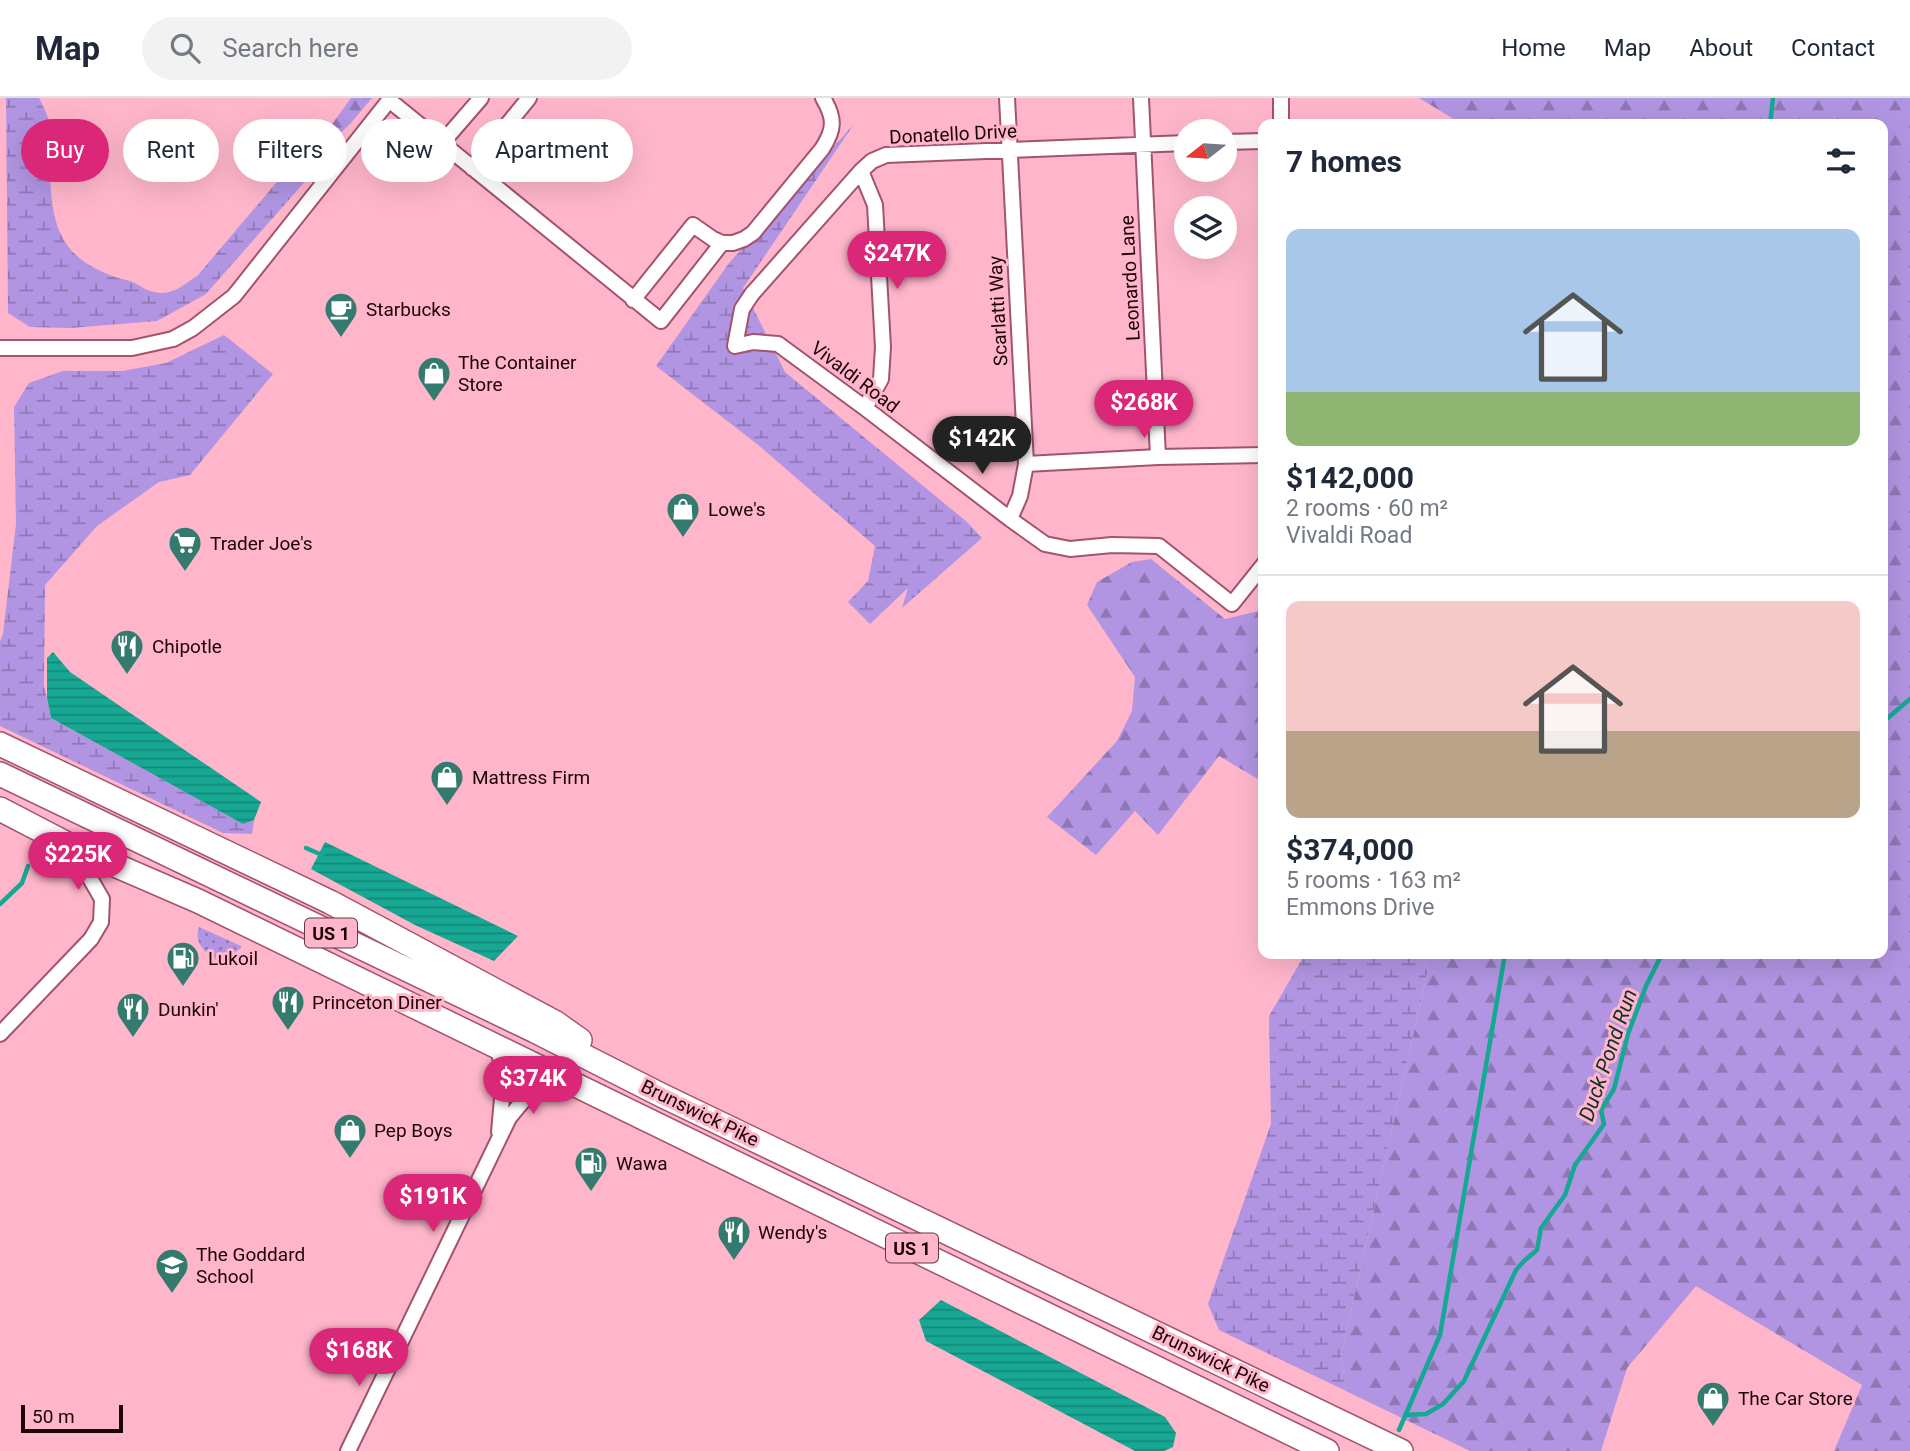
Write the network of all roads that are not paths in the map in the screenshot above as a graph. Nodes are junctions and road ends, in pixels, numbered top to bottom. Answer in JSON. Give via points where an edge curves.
{"nodes":[{"id":1,"x":481,"y":98,"type":"edge"},
{"id":2,"x":529,"y":98,"type":"edge"},
{"id":3,"x":823,"y":98,"type":"edge"},
{"id":4,"x":1007,"y":98,"type":"edge"},
{"id":5,"x":1141,"y":98,"type":"edge"},
{"id":6,"x":1281,"y":98,"type":"edge"},
{"id":7,"x":390,"y":99,"type":"edge"},
{"id":8,"x":414,"y":119,"type":"edge"},
{"id":9,"x":512,"y":119,"type":"edge"},
{"id":10,"x":1281,"y":119,"type":"edge"},
{"id":11,"x":457,"y":126,"type":"edge"},
{"id":12,"x":1258,"y":141,"type":"edge"},
{"id":13,"x":1237,"y":142,"type":"edge"},
{"id":14,"x":1174,"y":143,"type":"edge"},
{"id":15,"x":1144,"y":144,"type":"junction"},
{"id":16,"x":1009,"y":151,"type":"junction"},
{"id":17,"x":457,"y":156,"type":"edge"},
{"id":18,"x":471,"y":167,"type":"edge"},
{"id":19,"x":861,"y":171,"type":"junction"},
{"id":20,"x":489,"y":182,"type":"edge"},
{"id":21,"x":722,"y":243,"type":"junction"},
{"id":22,"x":634,"y":300,"type":"junction"},
{"id":23,"x":735,"y":346,"type":"joint"},
{"id":24,"x":0,"y":348,"type":"edge"},
{"id":25,"x":865,"y":408,"type":"junction"},
{"id":26,"x":1258,"y":455,"type":"edge"},
{"id":27,"x":1158,"y":457,"type":"junction"},
{"id":28,"x":1026,"y":464,"type":"junction"},
{"id":29,"x":1010,"y":519,"type":"junction"},
{"id":30,"x":1258,"y":572,"type":"edge"},
{"id":31,"x":0,"y":744,"type":"edge"},
{"id":32,"x":0,"y":774,"type":"edge"},
{"id":33,"x":0,"y":809,"type":"edge"},
{"id":34,"x":71,"y":846,"type":"junction"},
{"id":35,"x":0,"y":1034,"type":"edge"},
{"id":36,"x":496,"y":1045,"type":"junction"},
{"id":37,"x":559,"y":1076,"type":"junction"},
{"id":38,"x":661,"y":1095,"type":"junction"},
{"id":39,"x":497,"y":1143,"type":"junction"},
{"id":40,"x":348,"y":1451,"type":"edge"},
{"id":41,"x":1327,"y":1451,"type":"edge"},
{"id":42,"x":1401,"y":1451,"type":"edge"}],
"edges":[{"from":1,"to":11,"type":"street"},
{"from":2,"to":9,"type":"street"},
{"from":3,"to":21,"type":"street","via":[[832,126],[822,149],[753,233]]},
{"from":4,"to":16,"type":"street","name":"Scarlatti Way"},
{"from":5,"to":15,"type":"street","name":"Leonardo Lane"},
{"from":6,"to":10,"type":"street"},
{"from":7,"to":8,"type":"street"},
{"from":7,"to":24,"type":"street","via":[[234,296],[193,328],[173,339],[132,348]]},
{"from":12,"to":13,"type":"street"},
{"from":14,"to":15,"type":"street","name":"Donatello Drive"},
{"from":15,"to":16,"type":"street","name":"Donatello Drive"},
{"from":15,"to":27,"type":"street","name":"Leonardo Lane"},
{"from":16,"to":19,"type":"street","name":"Donatello Drive","via":[[886,155]]},
{"from":16,"to":28,"type":"street","name":"Scarlatti Way"},
{"from":17,"to":18,"type":"street"},
{"from":19,"to":23,"type":"street","name":"Donatello Drive","via":[[752,294],[742,309]]},
{"from":19,"to":25,"type":"street","via":[[875,205],[883,347],[881,379]]},
{"from":20,"to":22,"type":"street"},
{"from":21,"to":22,"type":"street","via":[[693,225]]},
{"from":21,"to":22,"type":"street","via":[[661,321]]},
{"from":23,"to":25,"type":"street","name":"Vivaldi Road","via":[[778,344]]},
{"from":25,"to":29,"type":"street","name":"Vivaldi Road"},
{"from":26,"to":27,"type":"street"},
{"from":27,"to":28,"type":"street"},
{"from":28,"to":29,"type":"street","name":"Scarlatti Way"},
{"from":29,"to":30,"type":"street","name":"Vivaldi Road","via":[[1045,544],[1070,549],[1159,546],[1232,604]]},
{"from":31,"to":38,"type":"highway","via":[[453,966],[556,1023]]},
{"from":32,"to":38,"type":"highway","name":"Brunswick Pike","number":"US 1"},
{"from":33,"to":34,"type":"highway","name":"Brunswick Pike","number":"US 1"},
{"from":34,"to":35,"type":"street","via":[[102,899],[102,922]]},
{"from":34,"to":36,"type":"highway","name":"Brunswick Pike","number":"US 1","via":[[198,901]]},
{"from":36,"to":37,"type":"highway","name":"Brunswick Pike","number":"US 1"},
{"from":36,"to":39,"type":"street","via":[[504,1076]]},
{"from":37,"to":39,"type":"street","via":[[529,1093]]},
{"from":37,"to":41,"type":"highway","name":"Brunswick Pike","number":"US 1"},
{"from":38,"to":42,"type":"highway","name":"Brunswick Pike","number":"US 1"},
{"from":39,"to":40,"type":"street"}]}
